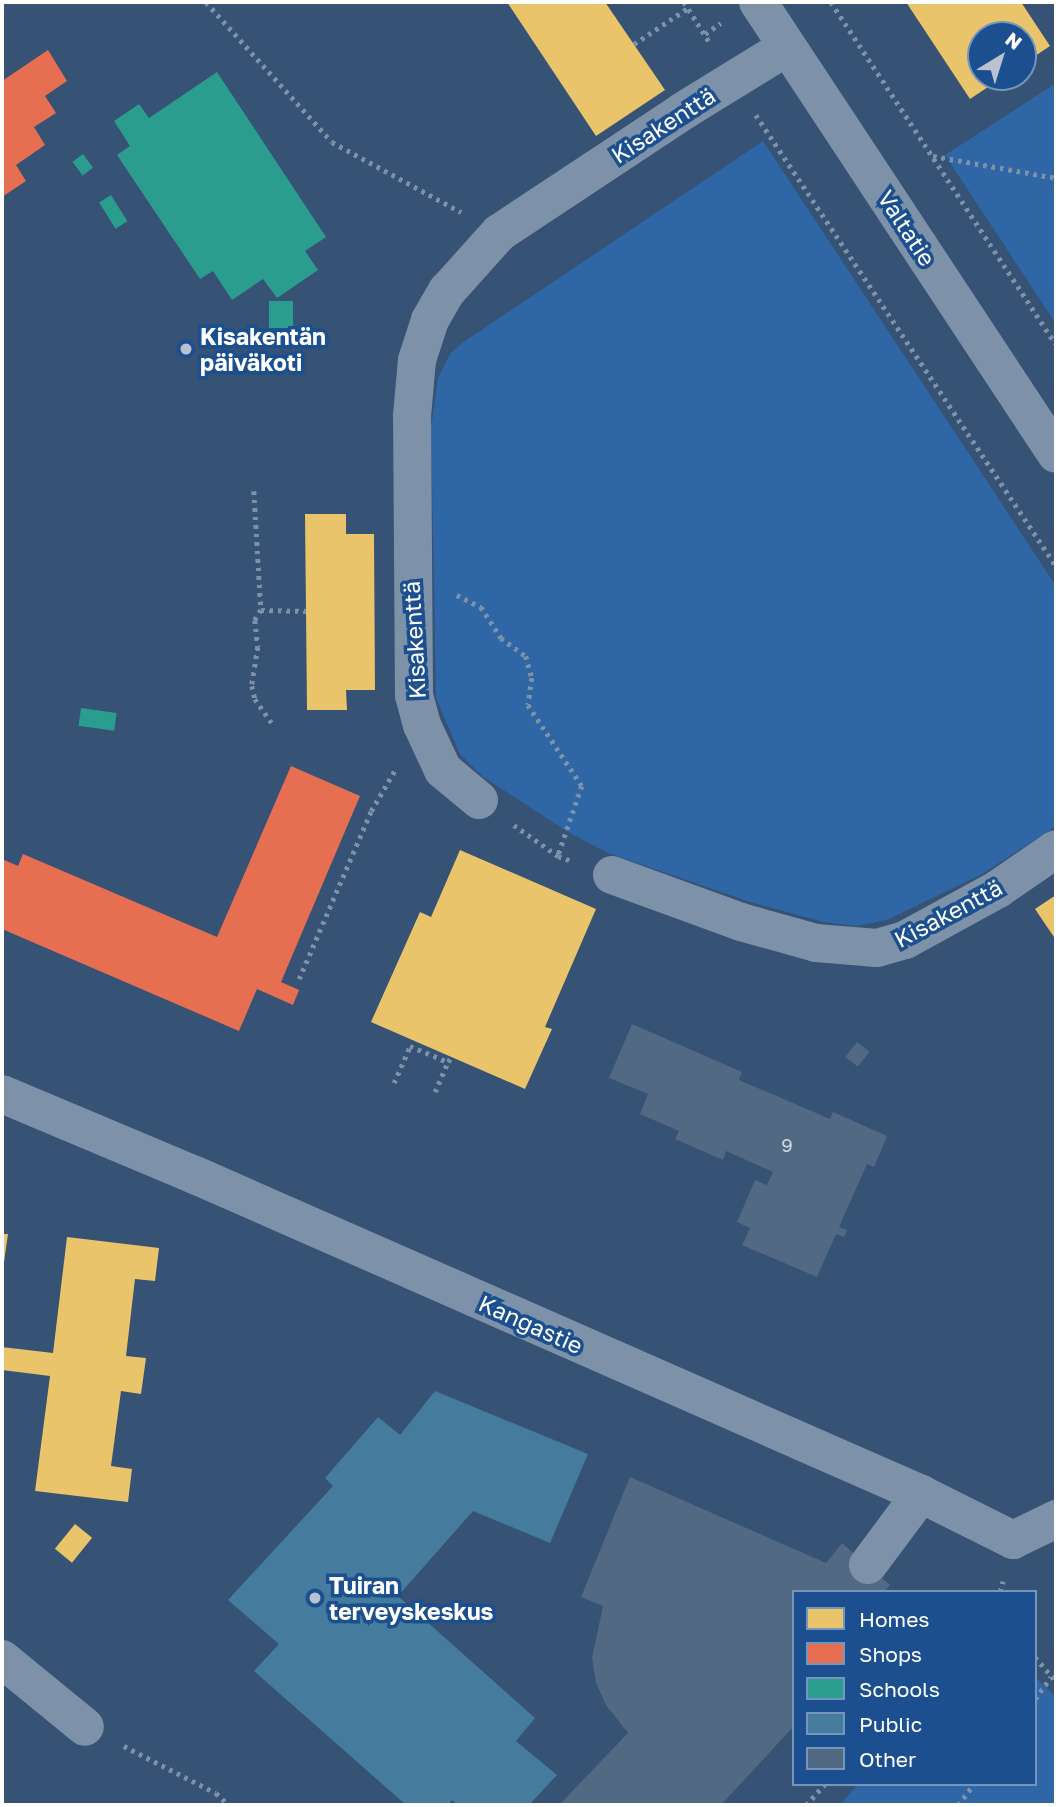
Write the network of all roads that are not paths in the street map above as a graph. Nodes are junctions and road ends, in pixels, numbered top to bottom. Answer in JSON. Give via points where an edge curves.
{"nodes":[{"id":1,"x":758,"y":2,"type":"edge"},
{"id":2,"x":787,"y":47,"type":"junction"},
{"id":3,"x":1056,"y":454,"type":"edge"},
{"id":4,"x":479,"y":800,"type":"road end"},
{"id":5,"x":1056,"y":849,"type":"edge"},
{"id":6,"x":612,"y":875,"type":"road end"},
{"id":7,"x":2,"y":1094,"type":"edge"},
{"id":8,"x":921,"y":1494,"type":"junction"},
{"id":9,"x":1056,"y":1519,"type":"edge"},
{"id":10,"x":868,"y":1565,"type":"dead end"},
{"id":11,"x":2,"y":1659,"type":"edge"},
{"id":12,"x":85,"y":1727,"type":"road end"}],
"edges":[{"from":1,"to":2,"type":"street","name":"Valtatie"},
{"from":2,"to":3,"type":"street","name":"Valtatie"},
{"from":2,"to":4,"type":"street","name":"Kisakenttä","via":[[499,233],[447,291],[430,320],[417,360],[412,416],[414,695],[443,770]]},
{"from":5,"to":6,"type":"street","name":"Kisakenttä","via":[[998,889],[905,940],[877,948],[816,943],[741,922]]},
{"from":7,"to":8,"type":"street","name":"Kangastie"},
{"from":8,"to":9,"type":"street","name":"Kangastie","via":[[1013,1540]]},
{"from":8,"to":10,"type":"street"},
{"from":11,"to":12,"type":"street"}]}
